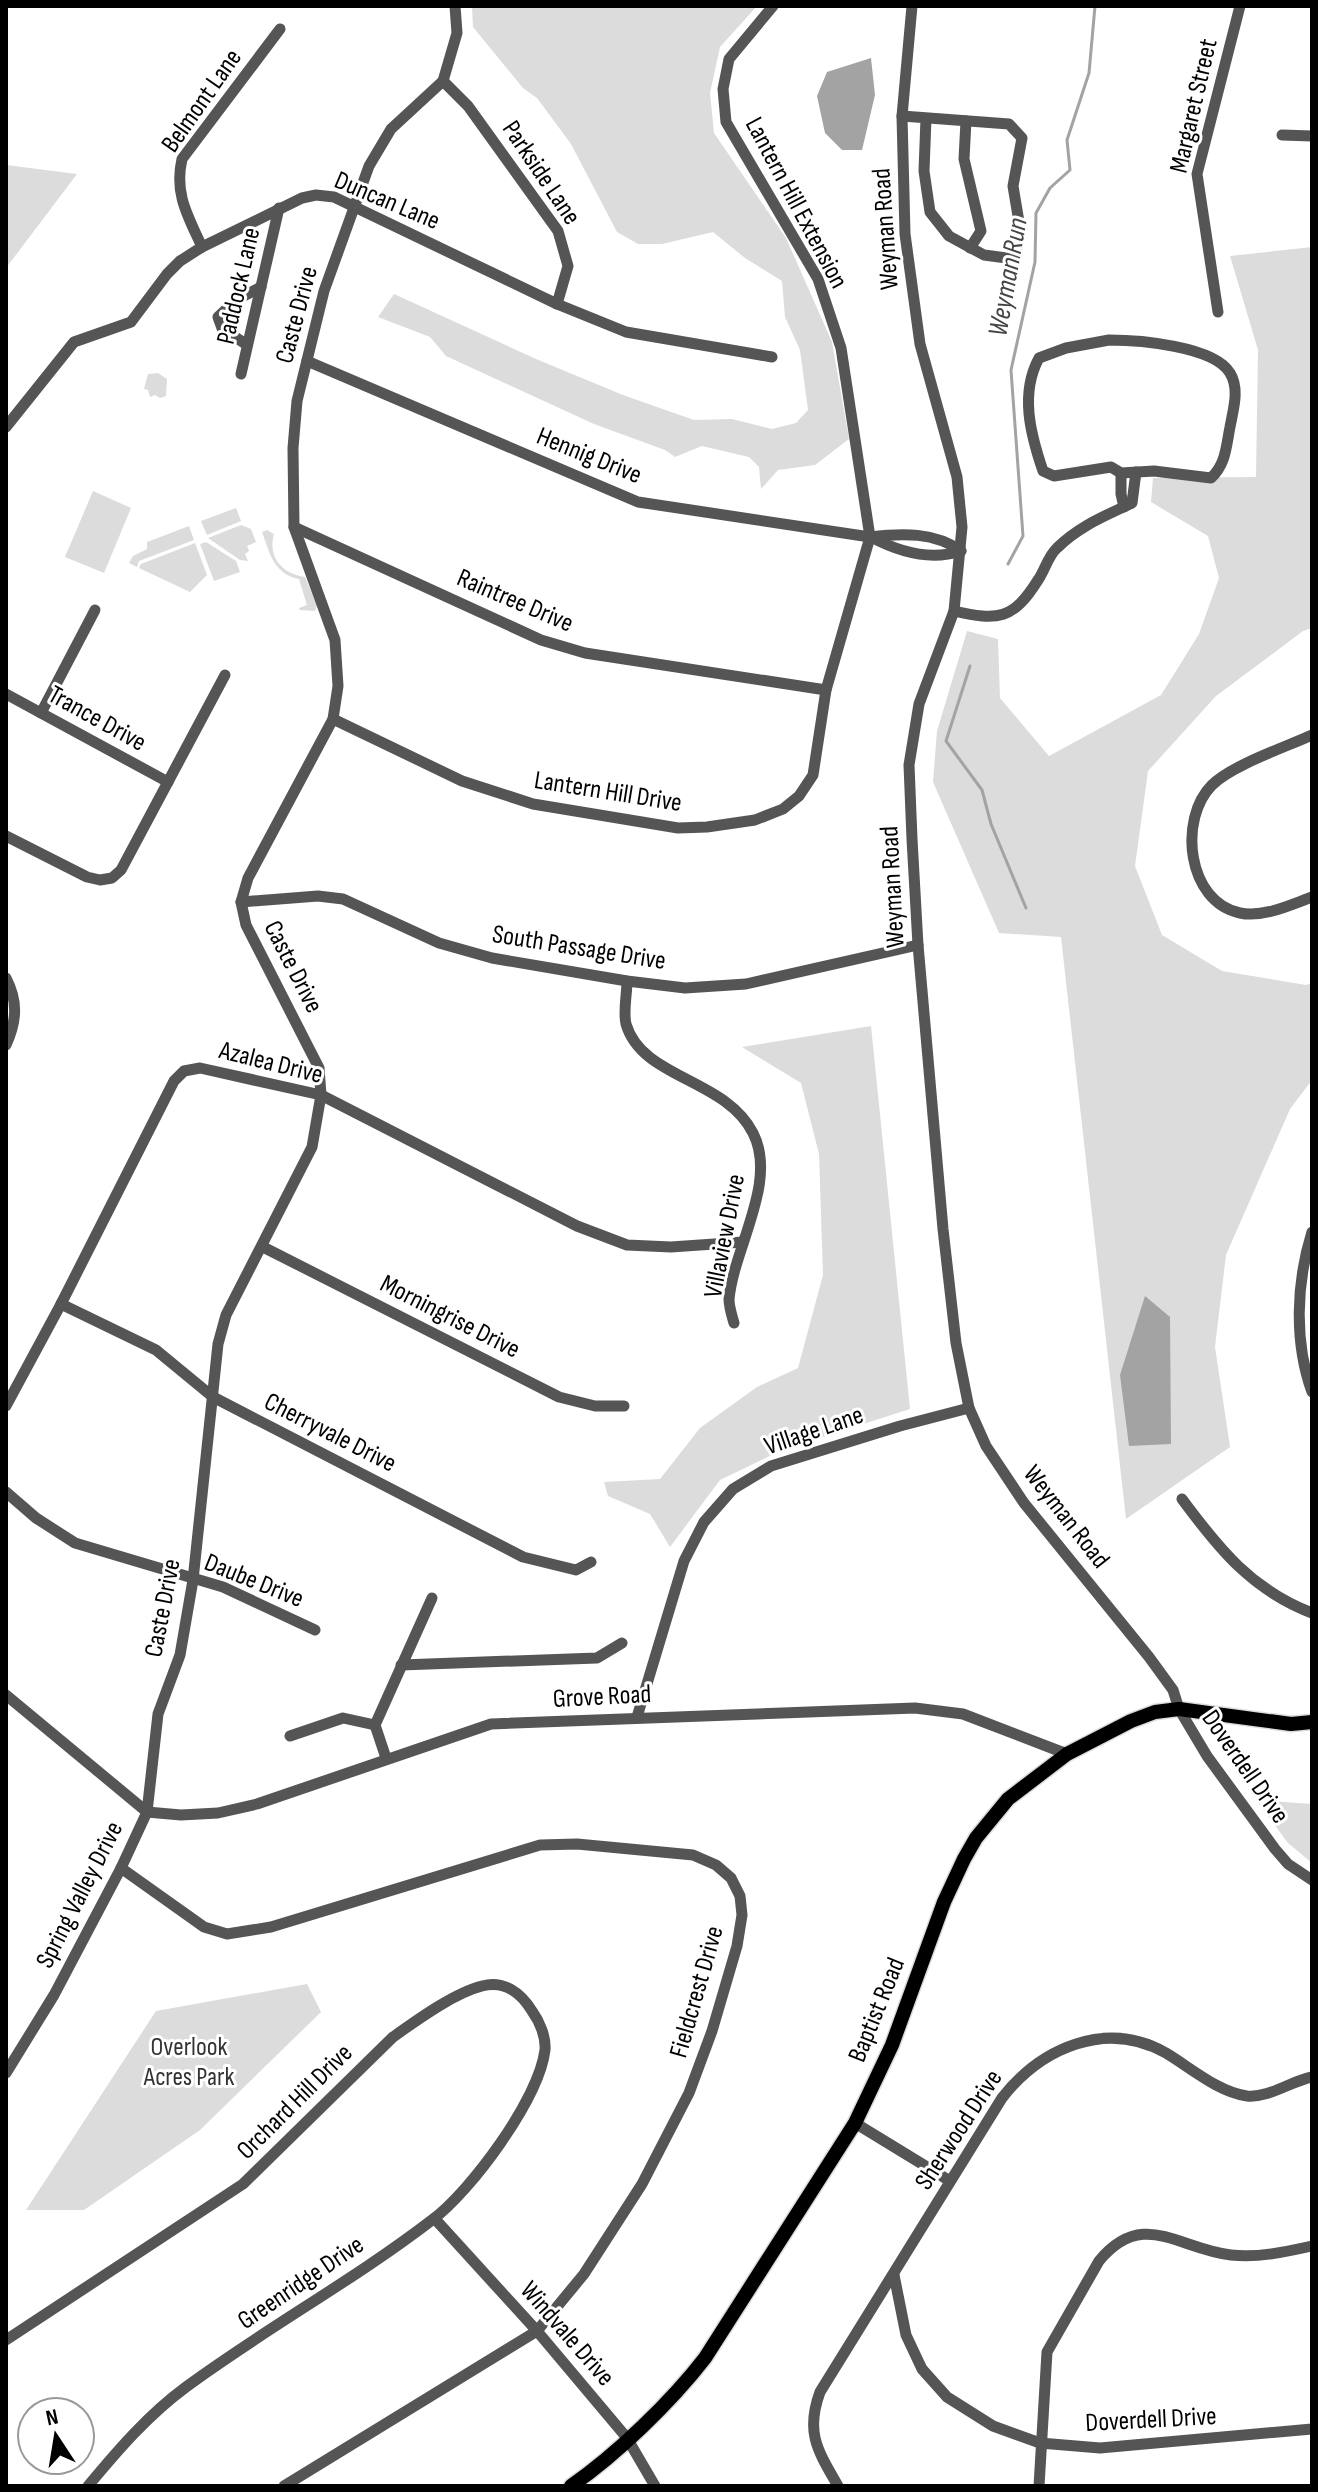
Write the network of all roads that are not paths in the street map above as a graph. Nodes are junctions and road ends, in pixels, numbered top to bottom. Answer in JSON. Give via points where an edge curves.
{"nodes":[{"id":1,"x":455,"y":6,"type":"edge"},
{"id":2,"x":773,"y":6,"type":"edge"},
{"id":3,"x":912,"y":6,"type":"edge"},
{"id":4,"x":1240,"y":6,"type":"edge"},
{"id":5,"x":280,"y":29,"type":"dead end"},
{"id":6,"x":443,"y":81,"type":"junction"},
{"id":7,"x":902,"y":116,"type":"junction"},
{"id":8,"x":926,"y":118,"type":"junction"},
{"id":9,"x":966,"y":121,"type":"junction"},
{"id":10,"x":1282,"y":135,"type":"dead end"},
{"id":11,"x":1312,"y":136,"type":"edge"},
{"id":12,"x":353,"y":206,"type":"junction"},
{"id":13,"x":279,"y":208,"type":"junction"},
{"id":14,"x":202,"y":247,"type":"junction"},
{"id":15,"x":970,"y":248,"type":"junction"},
{"id":16,"x":261,"y":287,"type":"junction"},
{"id":17,"x":557,"y":304,"type":"junction"},
{"id":18,"x":1218,"y":312,"type":"dead end"},
{"id":19,"x":247,"y":345,"type":"junction"},
{"id":20,"x":772,"y":357,"type":"dead end"},
{"id":21,"x":307,"y":361,"type":"junction"},
{"id":22,"x":241,"y":374,"type":"dead end"},
{"id":23,"x":6,"y":427,"type":"edge"},
{"id":24,"x":855,"y":435,"type":"joint"},
{"id":25,"x":1136,"y":472,"type":"junction"},
{"id":26,"x":1121,"y":473,"type":"junction"},
{"id":27,"x":1124,"y":507,"type":"junction"},
{"id":28,"x":294,"y":527,"type":"junction"},
{"id":29,"x":870,"y":537,"type":"junction"},
{"id":30,"x":961,"y":551,"type":"junction"},
{"id":31,"x":95,"y":610,"type":"dead end"},
{"id":32,"x":954,"y":611,"type":"junction"},
{"id":33,"x":225,"y":675,"type":"dead end"},
{"id":34,"x":826,"y":690,"type":"junction"},
{"id":35,"x":6,"y":694,"type":"edge"},
{"id":36,"x":41,"y":713,"type":"junction"},
{"id":37,"x":333,"y":719,"type":"junction"},
{"id":38,"x":1312,"y":735,"type":"edge"},
{"id":39,"x":168,"y":782,"type":"junction"},
{"id":40,"x":6,"y":836,"type":"edge"},
{"id":41,"x":1312,"y":897,"type":"edge"},
{"id":42,"x":241,"y":902,"type":"junction"},
{"id":43,"x":918,"y":945,"type":"junction"},
{"id":44,"x":6,"y":978,"type":"edge"},
{"id":45,"x":627,"y":981,"type":"junction"},
{"id":46,"x":6,"y":1045,"type":"edge"},
{"id":47,"x":321,"y":1095,"type":"junction"},
{"id":48,"x":1312,"y":1232,"type":"edge"},
{"id":49,"x":743,"y":1242,"type":"junction"},
{"id":50,"x":263,"y":1247,"type":"junction"},
{"id":51,"x":61,"y":1304,"type":"junction"},
{"id":52,"x":734,"y":1323,"type":"dead end"},
{"id":53,"x":1312,"y":1392,"type":"edge"},
{"id":54,"x":213,"y":1397,"type":"junction"},
{"id":55,"x":6,"y":1406,"type":"edge"},
{"id":56,"x":624,"y":1406,"type":"dead end"},
{"id":57,"x":969,"y":1408,"type":"junction"},
{"id":58,"x":6,"y":1492,"type":"edge"},
{"id":59,"x":1182,"y":1499,"type":"dead end"},
{"id":60,"x":591,"y":1562,"type":"dead end"},
{"id":61,"x":193,"y":1580,"type":"junction"},
{"id":62,"x":432,"y":1598,"type":"dead end"},
{"id":63,"x":1312,"y":1613,"type":"edge"},
{"id":64,"x":315,"y":1630,"type":"dead end"},
{"id":65,"x":622,"y":1643,"type":"dead end"},
{"id":66,"x":401,"y":1665,"type":"junction"},
{"id":67,"x":6,"y":1695,"type":"edge"},
{"id":68,"x":1179,"y":1709,"type":"junction"},
{"id":69,"x":637,"y":1717,"type":"junction"},
{"id":70,"x":1312,"y":1722,"type":"edge"},
{"id":71,"x":375,"y":1725,"type":"junction"},
{"id":72,"x":290,"y":1736,"type":"dead end"},
{"id":73,"x":1067,"y":1754,"type":"junction"},
{"id":74,"x":386,"y":1758,"type":"junction"},
{"id":75,"x":145,"y":1816,"type":"junction"},
{"id":76,"x":121,"y":1868,"type":"junction"},
{"id":77,"x":1312,"y":1880,"type":"edge"},
{"id":78,"x":6,"y":2073,"type":"edge"},
{"id":79,"x":1312,"y":2077,"type":"edge"},
{"id":80,"x":524,"y":2103,"type":"joint"},
{"id":81,"x":855,"y":2123,"type":"junction"},
{"id":82,"x":950,"y":2181,"type":"junction"},
{"id":83,"x":435,"y":2219,"type":"junction"},
{"id":84,"x":1312,"y":2246,"type":"edge"},
{"id":85,"x":894,"y":2275,"type":"junction"},
{"id":86,"x":537,"y":2331,"type":"junction"},
{"id":87,"x":6,"y":2340,"type":"edge"},
{"id":88,"x":1312,"y":2429,"type":"edge"},
{"id":89,"x":627,"y":2438,"type":"junction"},
{"id":90,"x":1040,"y":2443,"type":"junction"},
{"id":91,"x":88,"y":2486,"type":"edge"},
{"id":92,"x":284,"y":2486,"type":"edge"},
{"id":93,"x":571,"y":2486,"type":"edge"},
{"id":94,"x":655,"y":2486,"type":"edge"},
{"id":95,"x":838,"y":2486,"type":"edge"},
{"id":96,"x":1039,"y":2486,"type":"edge"}],
"edges":[{"from":1,"to":6,"type":"street","via":[[457,33]]},
{"from":2,"to":24,"type":"street","name":"Lantern Hill Extension","via":[[729,59],[723,89],[726,122],[818,279],[841,348]]},
{"from":3,"to":7,"type":"street","name":"Weyman Road"},
{"from":4,"to":18,"type":"street","name":"Margaret Street","via":[[1197,174]]},
{"from":5,"to":14,"type":"street","name":"Belmont Lane","via":[[182,159],[182,204]]},
{"from":6,"to":12,"type":"street","name":"Caste Drive","via":[[391,129]]},
{"from":6,"to":17,"type":"street","name":"Parkside Lane","via":[[468,106],[558,231],[568,266]]},
{"from":7,"to":8,"type":"street"},
{"from":7,"to":30,"type":"street","name":"Weyman Road","via":[[910,290],[957,477]]},
{"from":8,"to":9,"type":"street"},
{"from":8,"to":15,"type":"street","via":[[924,171],[930,212],[949,236]]},
{"from":9,"to":15,"type":"street","via":[[964,159],[981,231]]},
{"from":9,"to":15,"type":"street","via":[[1009,124],[1022,138],[1013,186],[1021,234],[1014,259]]},
{"from":10,"to":11,"type":"street"},
{"from":12,"to":13,"type":"street","name":"Duncan Lane","via":[[316,195]]},
{"from":12,"to":17,"type":"street","name":"Duncan Lane"},
{"from":12,"to":21,"type":"street","name":"Caste Drive"},
{"from":13,"to":14,"type":"street","name":"Duncan Lane"},
{"from":13,"to":16,"type":"street","name":"Paddock Lane"},
{"from":14,"to":23,"type":"street","name":"Duncan Lane","via":[[167,274],[131,322],[74,342]]},
{"from":16,"to":19,"type":"street","name":"Paddock Lane"},
{"from":16,"to":19,"type":"street","via":[[218,317],[222,328]]},
{"from":17,"to":20,"type":"street","name":"Duncan Lane","via":[[626,332]]},
{"from":19,"to":22,"type":"street","name":"Paddock Lane"},
{"from":21,"to":28,"type":"street","name":"Caste Drive","via":[[293,448]]},
{"from":21,"to":29,"type":"street","name":"Hennig Drive","via":[[638,502]]},
{"from":24,"to":29,"type":"street","name":"Lantern Hill Drive"},
{"from":25,"to":26,"type":"street"},
{"from":25,"to":26,"type":"street","via":[[1211,478],[1222,467],[1236,394],[1231,374],[1215,357],[1139,340],[1109,340],[1039,358],[1027,397],[1043,471],[1054,476],[1111,467]]},
{"from":25,"to":27,"type":"street","via":[[1132,503]]},
{"from":26,"to":27,"type":"street"},
{"from":27,"to":32,"type":"street","via":[[1086,524],[1054,550],[1014,610],[988,619]]},
{"from":28,"to":34,"type":"street","name":"Raintree Drive","via":[[541,640],[585,653]]},
{"from":28,"to":37,"type":"street","name":"Caste Drive","via":[[335,640],[338,686]]},
{"from":29,"to":30,"type":"street","name":"Hennig Drive","via":[[897,534],[946,540]]},
{"from":29,"to":30,"type":"street","name":"Hennig Drive","via":[[895,550],[943,557]]},
{"from":29,"to":34,"type":"street","name":"Lantern Hill Drive"},
{"from":30,"to":32,"type":"street","name":"Weyman Road"},
{"from":31,"to":36,"type":"street"},
{"from":32,"to":43,"type":"street","name":"Weyman Road","via":[[919,704],[909,765]]},
{"from":33,"to":39,"type":"street"},
{"from":34,"to":37,"type":"street","name":"Lantern Hill Drive","via":[[813,775],[799,796],[755,820],[707,827],[678,828],[533,804],[462,781]]},
{"from":35,"to":36,"type":"street","name":"Trance Drive"},
{"from":36,"to":39,"type":"street","name":"Trance Drive"},
{"from":37,"to":42,"type":"street","name":"Caste Drive","via":[[248,878]]},
{"from":38,"to":41,"type":"street","via":[[1213,784],[1200,801],[1192,836],[1198,871],[1216,901],[1229,909],[1243,914]]},
{"from":39,"to":40,"type":"street","via":[[112,878],[87,877]]},
{"from":42,"to":45,"type":"street","name":"South Passage Drive","via":[[343,899],[439,943],[492,958]]},
{"from":42,"to":47,"type":"street","name":"Caste Drive","via":[[246,925],[319,1068]]},
{"from":43,"to":45,"type":"street","name":"South Passage Drive","via":[[746,984],[685,988]]},
{"from":43,"to":57,"type":"street","name":"Weyman Road","via":[[944,1243]]},
{"from":44,"to":46,"type":"street","via":[[16,1009]]},
{"from":45,"to":49,"type":"street","name":"Villaview Drive","via":[[625,1022],[635,1043],[653,1061],[723,1098],[743,1115],[755,1136],[762,1175]]},
{"from":47,"to":49,"type":"street","name":"Azalea Drive","via":[[577,1226],[627,1245]]},
{"from":47,"to":50,"type":"street","name":"Caste Drive","via":[[312,1147]]},
{"from":47,"to":51,"type":"street","name":"Azalea Drive","via":[[200,1068],[184,1071],[174,1081]]},
{"from":48,"to":53,"type":"street","via":[[1299,1301],[1302,1352]]},
{"from":49,"to":52,"type":"street","name":"Villaview Drive","via":[[729,1301]]},
{"from":50,"to":54,"type":"street","name":"Caste Drive","via":[[226,1315]]},
{"from":50,"to":56,"type":"street","name":"Morningrise Drive","via":[[559,1397]]},
{"from":51,"to":54,"type":"street","name":"Cherryvale Drive","via":[[156,1350]]},
{"from":51,"to":55,"type":"street","name":"Azalea Drive"},
{"from":54,"to":60,"type":"street","name":"Cherryvale Drive","via":[[523,1557],[576,1570]]},
{"from":54,"to":61,"type":"street","name":"Caste Drive"},
{"from":57,"to":68,"type":"street","name":"Weyman Road","via":[[1011,1484],[1149,1657],[1173,1690]]},
{"from":57,"to":69,"type":"street","name":"Village Lane","via":[[771,1466],[733,1489],[704,1522],[684,1561]]},
{"from":58,"to":61,"type":"street","name":"Daube Drive","via":[[75,1543]]},
{"from":59,"to":63,"type":"street","via":[[1238,1569]]},
{"from":61,"to":64,"type":"street","name":"Daube Drive","via":[[245,1596]]},
{"from":61,"to":75,"type":"street","name":"Caste Drive","via":[[180,1655],[158,1714]]},
{"from":62,"to":66,"type":"street"},
{"from":65,"to":66,"type":"street","via":[[597,1658]]},
{"from":66,"to":71,"type":"street"},
{"from":67,"to":75,"type":"street"},
{"from":68,"to":70,"type":"main road","name":"Baptist Road","via":[[1250,1720]]},
{"from":68,"to":73,"type":"main road","name":"Baptist Road","via":[[1131,1721]]},
{"from":68,"to":77,"type":"street","name":"Doverdell Drive","via":[[1275,1849]]},
{"from":69,"to":73,"type":"street","name":"Grove Road","via":[[915,1708],[963,1714]]},
{"from":69,"to":74,"type":"street","name":"Grove Road","via":[[491,1724]]},
{"from":71,"to":72,"type":"street","via":[[343,1718]]},
{"from":71,"to":74,"type":"street"},
{"from":73,"to":81,"type":"main road","name":"Baptist Road","via":[[1008,1799],[976,1838],[944,1902],[892,2045]]},
{"from":74,"to":75,"type":"street","name":"Grove Road","via":[[257,1804],[218,1813]]},
{"from":75,"to":76,"type":"street","name":"Spring Valley Drive"},
{"from":76,"to":78,"type":"street","name":"Spring Valley Drive"},
{"from":76,"to":86,"type":"street","name":"Fieldcrest Drive","via":[[204,1927],[227,1934],[271,1927],[540,1845],[693,1855],[731,1878],[742,1915],[737,1946],[689,2093],[642,2184],[584,2274]]},
{"from":79,"to":82,"type":"street","name":"Sherwood Drive","via":[[1251,2096],[1234,2093],[1137,2043],[1084,2042],[1045,2056],[1015,2081]]},
{"from":80,"to":83,"type":"street","name":"Greenridge Drive","via":[[478,2172]]},
{"from":80,"to":87,"type":"street","name":"Orchard Hill Drive","via":[[545,2051],[544,2035],[524,1999],[510,1988],[481,1986],[393,2037],[243,2184]]},
{"from":81,"to":82,"type":"street"},
{"from":81,"to":89,"type":"main road","name":"Baptist Road","via":[[705,2358],[682,2388]]},
{"from":82,"to":85,"type":"street","name":"Sherwood Drive"},
{"from":83,"to":86,"type":"street","name":"Windvale Drive"},
{"from":83,"to":91,"type":"street","name":"Greenridge Drive","via":[[184,2388],[129,2438]]},
{"from":84,"to":90,"type":"street","via":[[1232,2255],[1150,2233],[1121,2240],[1099,2261],[1047,2352]]},
{"from":85,"to":90,"type":"street","name":"Doverdell Drive","via":[[906,2335],[932,2382],[993,2426]]},
{"from":85,"to":95,"type":"street","name":"Sherwood Drive","via":[[820,2392],[813,2412],[812,2435]]},
{"from":86,"to":89,"type":"street","name":"Windvale Drive"},
{"from":86,"to":92,"type":"street","name":"Fieldcrest Drive"},
{"from":88,"to":90,"type":"street","name":"Doverdell Drive","via":[[1138,2447]]},
{"from":89,"to":93,"type":"main road","name":"Baptist Road"},
{"from":89,"to":94,"type":"street","name":"Windvale Drive"},
{"from":90,"to":96,"type":"street"}]}
